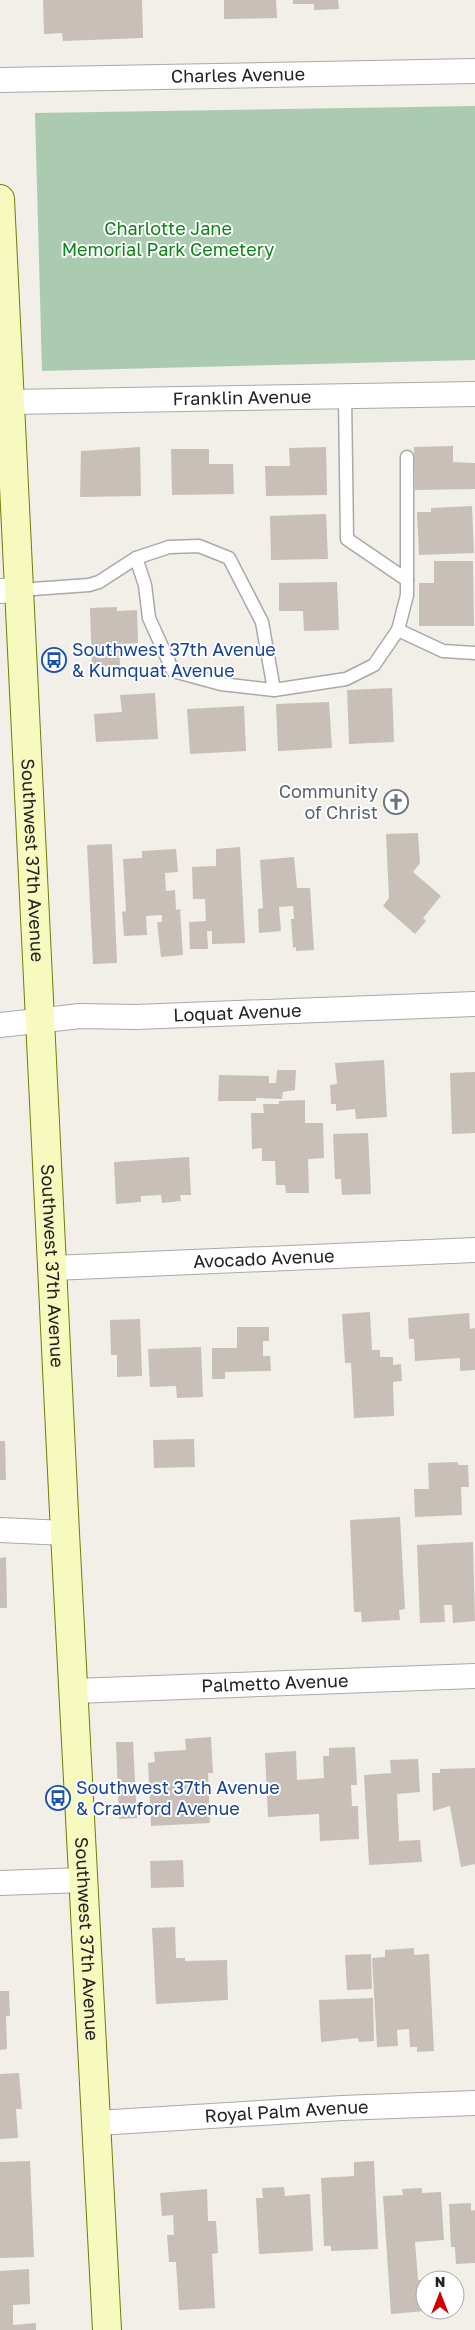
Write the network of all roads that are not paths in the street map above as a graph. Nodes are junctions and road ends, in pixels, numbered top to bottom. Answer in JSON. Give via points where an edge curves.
{"nodes":[{"id":1,"x":475,"y":71,"type":"edge"},
{"id":2,"x":0,"y":80,"type":"edge"},
{"id":3,"x":0,"y":199,"type":"edge"},
{"id":4,"x":0,"y":211,"type":"edge"},
{"id":5,"x":475,"y":394,"type":"edge"},
{"id":6,"x":346,"y":396,"type":"junction"},
{"id":7,"x":10,"y":402,"type":"junction"},
{"id":8,"x":407,"y":457,"type":"dead end"},
{"id":9,"x":136,"y":558,"type":"junction"},
{"id":10,"x":407,"y":580,"type":"junction"},
{"id":11,"x":9,"y":591,"type":"edge"},
{"id":12,"x":398,"y":630,"type":"junction"},
{"id":13,"x":475,"y":653,"type":"edge"},
{"id":14,"x":274,"y":690,"type":"junction"},
{"id":15,"x":475,"y":1004,"type":"edge"},
{"id":16,"x":41,"y":1020,"type":"junction"},
{"id":17,"x":0,"y":1025,"type":"edge"},
{"id":18,"x":475,"y":1250,"type":"edge"},
{"id":19,"x":53,"y":1268,"type":"junction"},
{"id":20,"x":0,"y":1530,"type":"edge"},
{"id":21,"x":65,"y":1533,"type":"junction"},
{"id":22,"x":475,"y":1676,"type":"edge"},
{"id":23,"x":75,"y":1691,"type":"junction"},
{"id":24,"x":84,"y":1880,"type":"junction"},
{"id":25,"x":0,"y":1884,"type":"edge"},
{"id":26,"x":475,"y":2103,"type":"edge"},
{"id":27,"x":97,"y":2123,"type":"junction"},
{"id":28,"x":107,"y":2330,"type":"edge"}],
"edges":[{"from":1,"to":2,"type":"street","name":"Charles Avenue"},
{"from":3,"to":4,"type":"main road","name":"Southwest 37th Avenue"},
{"from":4,"to":7,"type":"main road","name":"Southwest 37th Avenue"},
{"from":5,"to":6,"type":"street","name":"Franklin Avenue"},
{"from":6,"to":7,"type":"street","name":"Franklin Avenue"},
{"from":6,"to":10,"type":"lane","via":[[347,539]]},
{"from":7,"to":11,"type":"main road","name":"Southwest 37th Avenue"},
{"from":8,"to":10,"type":"lane"},
{"from":9,"to":11,"type":"lane","via":[[89,585]]},
{"from":9,"to":14,"type":"lane","via":[[145,585],[149,618],[174,671],[221,684]]},
{"from":9,"to":14,"type":"lane","via":[[169,547],[200,546],[229,558],[262,622]]},
{"from":10,"to":12,"type":"lane","via":[[407,595]]},
{"from":11,"to":16,"type":"main road","name":"Southwest 37th Avenue"},
{"from":12,"to":13,"type":"lane","via":[[443,651]]},
{"from":12,"to":14,"type":"lane","via":[[374,665],[346,679]]},
{"from":15,"to":16,"type":"street","name":"Loquat Avenue","via":[[179,1016],[80,1016]]},
{"from":16,"to":17,"type":"street","name":"Loquat Avenue"},
{"from":16,"to":19,"type":"main road","name":"Southwest 37th Avenue"},
{"from":18,"to":19,"type":"street","name":"Avocado Avenue"},
{"from":19,"to":21,"type":"main road","name":"Southwest 37th Avenue"},
{"from":20,"to":21,"type":"street"},
{"from":21,"to":23,"type":"main road","name":"Southwest 37th Avenue"},
{"from":22,"to":23,"type":"street","name":"Palmetto Avenue"},
{"from":23,"to":24,"type":"main road","name":"Southwest 37th Avenue"},
{"from":24,"to":25,"type":"street"},
{"from":24,"to":27,"type":"main road","name":"Southwest 37th Avenue"},
{"from":26,"to":27,"type":"street","name":"Royal Palm Avenue"},
{"from":27,"to":28,"type":"main road","name":"Southwest 37th Avenue"}]}
